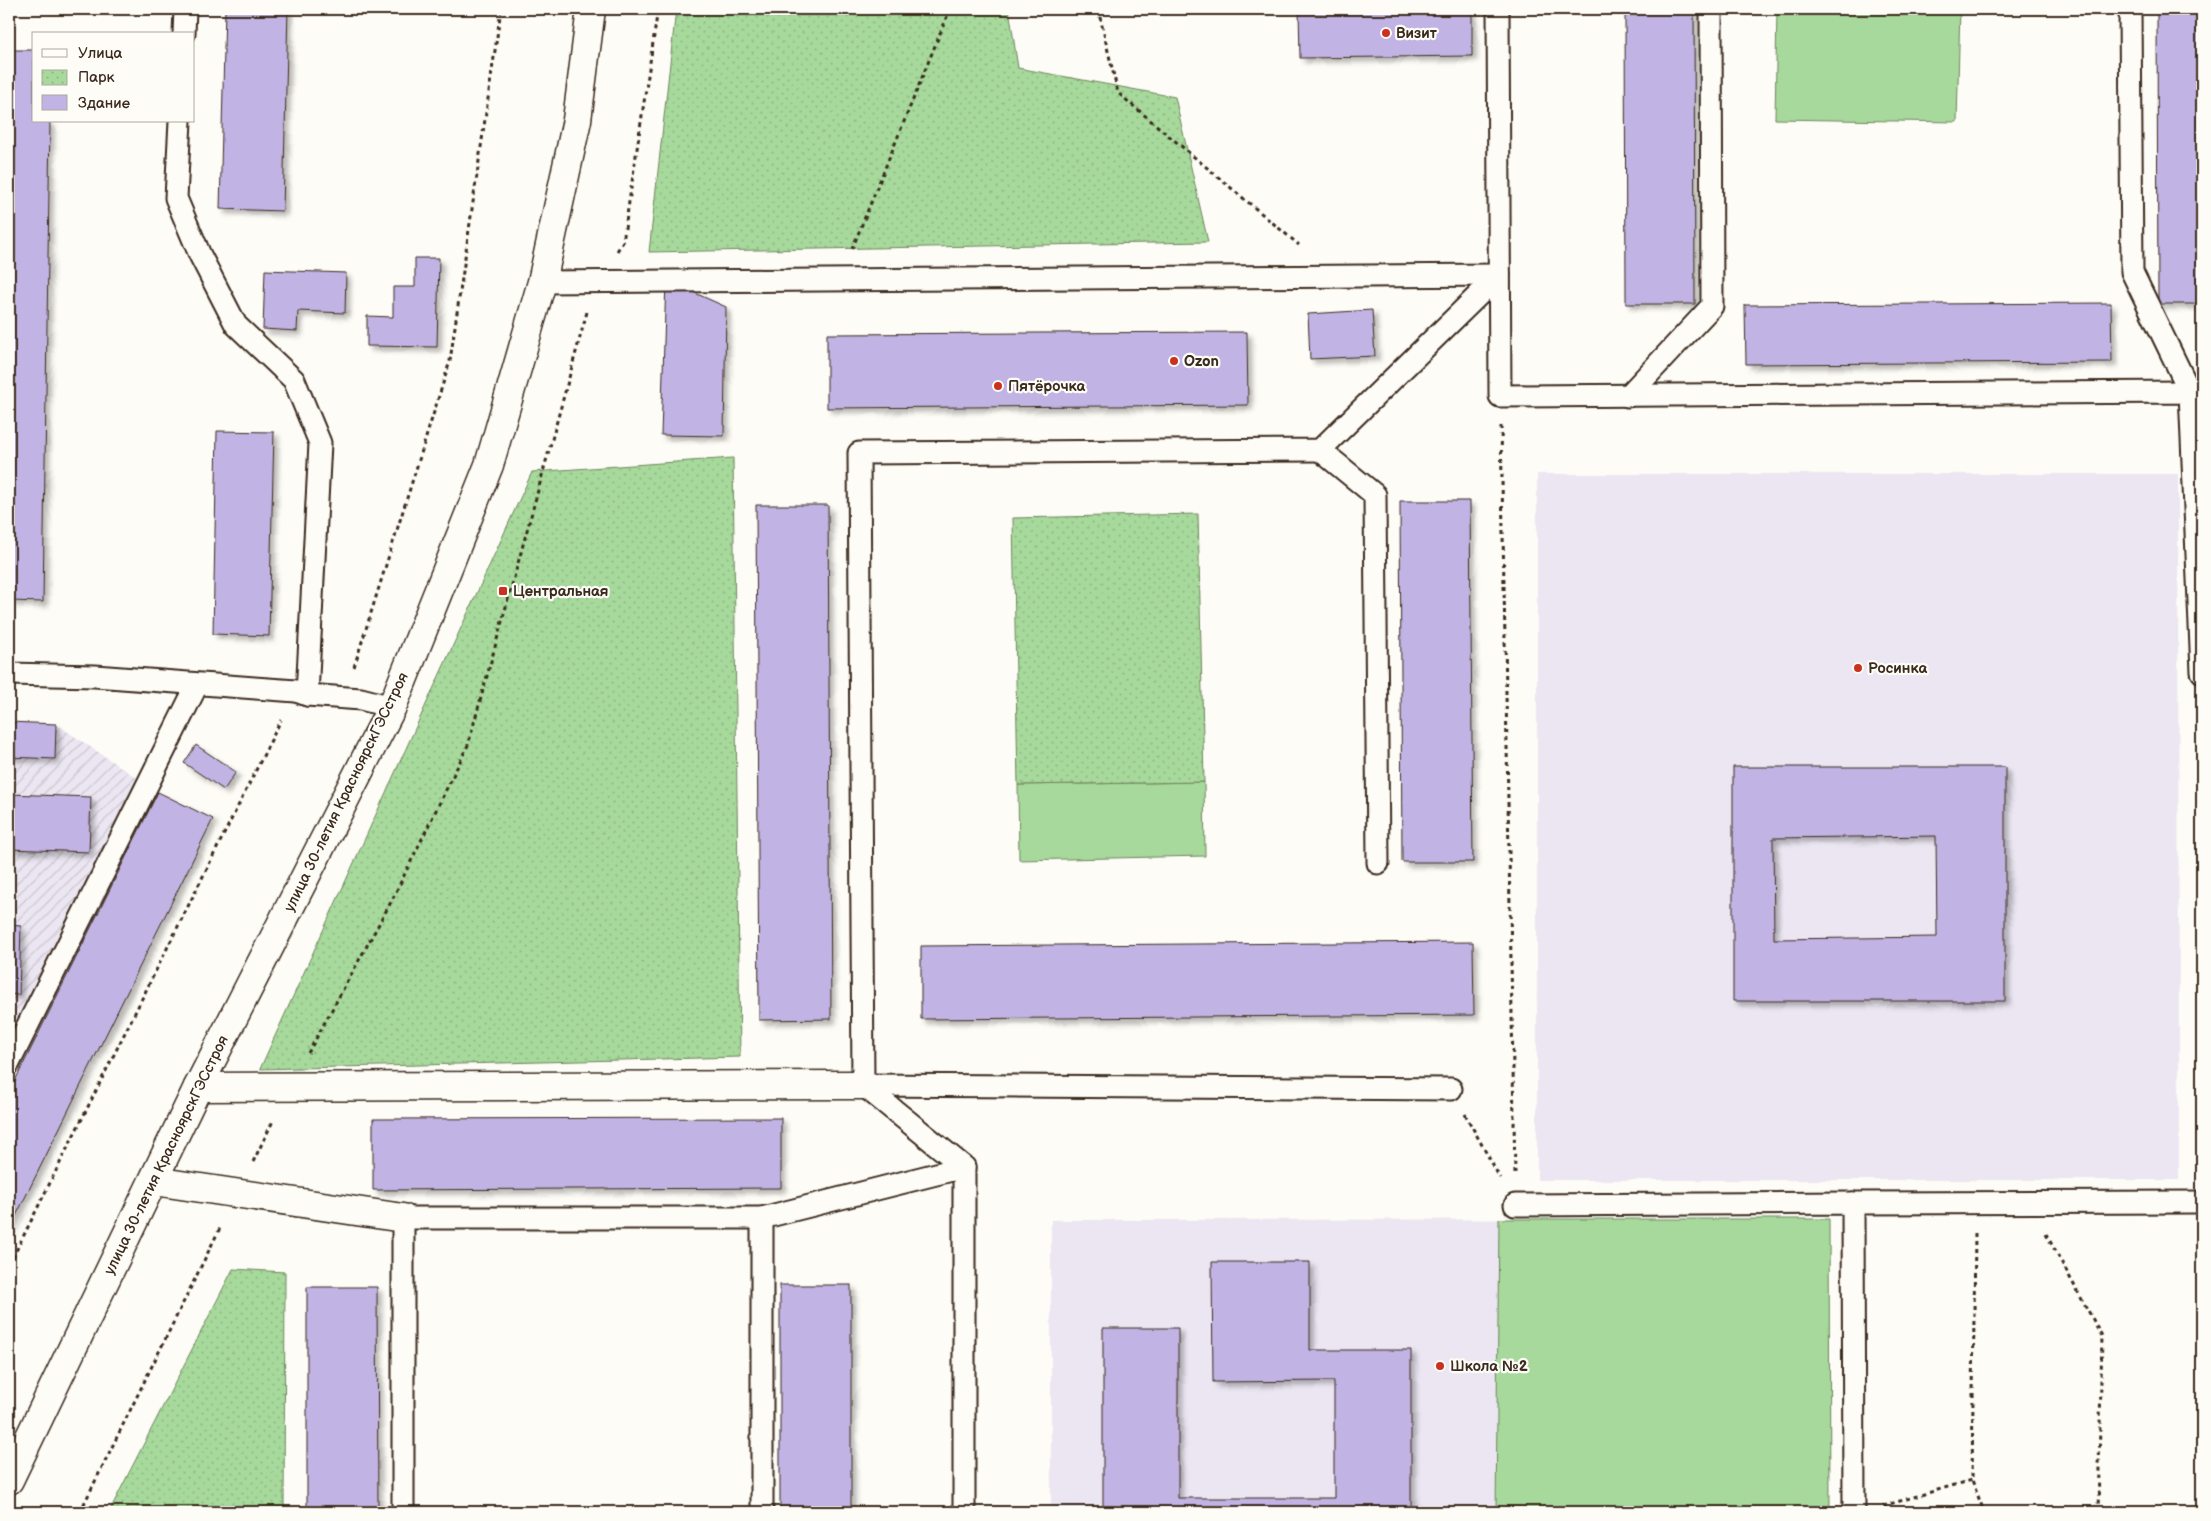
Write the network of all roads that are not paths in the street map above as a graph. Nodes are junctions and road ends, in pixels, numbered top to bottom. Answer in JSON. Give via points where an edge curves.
{"nodes":[{"id":1,"x":186,"y":9,"type":"edge"},
{"id":2,"x":591,"y":9,"type":"edge"},
{"id":3,"x":1498,"y":9,"type":"edge"},
{"id":4,"x":1711,"y":9,"type":"edge"},
{"id":5,"x":2130,"y":9,"type":"edge"},
{"id":6,"x":184,"y":32,"type":"edge"},
{"id":7,"x":180,"y":122,"type":"edge"},
{"id":8,"x":1499,"y":275,"type":"junction"},
{"id":9,"x":542,"y":282,"type":"junction"},
{"id":10,"x":2196,"y":390,"type":"edge"},
{"id":11,"x":1628,"y":396,"type":"junction"},
{"id":12,"x":1320,"y":450,"type":"junction"},
{"id":13,"x":2202,"y":672,"type":"edge"},
{"id":14,"x":9,"y":674,"type":"edge"},
{"id":15,"x":197,"y":685,"type":"junction"},
{"id":16,"x":301,"y":693,"type":"junction"},
{"id":17,"x":392,"y":707,"type":"junction"},
{"id":18,"x":1378,"y":863,"type":"dead end"},
{"id":19,"x":9,"y":1063,"type":"edge"},
{"id":20,"x":863,"y":1085,"type":"junction"},
{"id":21,"x":198,"y":1087,"type":"junction"},
{"id":22,"x":1451,"y":1089,"type":"road end"},
{"id":23,"x":964,"y":1167,"type":"junction"},
{"id":24,"x":154,"y":1181,"type":"junction"},
{"id":25,"x":2202,"y":1202,"type":"edge"},
{"id":26,"x":1853,"y":1203,"type":"junction"},
{"id":27,"x":1515,"y":1205,"type":"road end"},
{"id":28,"x":403,"y":1218,"type":"junction"},
{"id":29,"x":762,"y":1218,"type":"junction"},
{"id":30,"x":9,"y":1480,"type":"edge"},
{"id":31,"x":403,"y":1512,"type":"edge"},
{"id":32,"x":762,"y":1512,"type":"edge"},
{"id":33,"x":964,"y":1512,"type":"edge"},
{"id":34,"x":1854,"y":1512,"type":"edge"}],
"edges":[{"from":1,"to":6,"type":"lane"},
{"from":2,"to":9,"type":"main road","name":"улица 30-летия КрасноярскГЭСстроя","via":[[577,120]]},
{"from":3,"to":8,"type":"lane"},
{"from":4,"to":11,"type":"lane","via":[[1712,306]]},
{"from":5,"to":10,"type":"lane","via":[[2132,272]]},
{"from":7,"to":16,"type":"lane","via":[[176,198],[200,255],[236,325],[294,380],[320,443]]},
{"from":8,"to":9,"type":"lane"},
{"from":8,"to":11,"type":"lane","via":[[1500,396]]},
{"from":8,"to":12,"type":"lane"},
{"from":9,"to":17,"type":"main road","name":"улица 30-летия КрасноярскГЭСстроя","via":[[489,465]]},
{"from":10,"to":11,"type":"lane"},
{"from":10,"to":13,"type":"lane"},
{"from":12,"to":18,"type":"lane","via":[[1376,495]]},
{"from":12,"to":20,"type":"lane","via":[[859,453]]},
{"from":14,"to":15,"type":"lane","via":[[95,676]]},
{"from":15,"to":16,"type":"lane"},
{"from":15,"to":19,"type":"lane"},
{"from":16,"to":17,"type":"lane","via":[[361,699]]},
{"from":17,"to":21,"type":"main road","name":"улица 30-летия КрасноярскГЭСстроя"},
{"from":20,"to":21,"type":"main road"},
{"from":20,"to":22,"type":"lane"},
{"from":20,"to":23,"type":"lane"},
{"from":21,"to":24,"type":"main road","name":"улица 30-летия КрасноярскГЭСстроя"},
{"from":23,"to":29,"type":"lane"},
{"from":23,"to":33,"type":"lane"},
{"from":24,"to":28,"type":"main road"},
{"from":24,"to":30,"type":"main road","name":"улица 30-летия КрасноярскГЭСстроя"},
{"from":25,"to":26,"type":"lane"},
{"from":26,"to":27,"type":"lane"},
{"from":26,"to":34,"type":"lane"},
{"from":28,"to":29,"type":"lane"},
{"from":28,"to":31,"type":"lane"},
{"from":29,"to":32,"type":"lane"}]}
